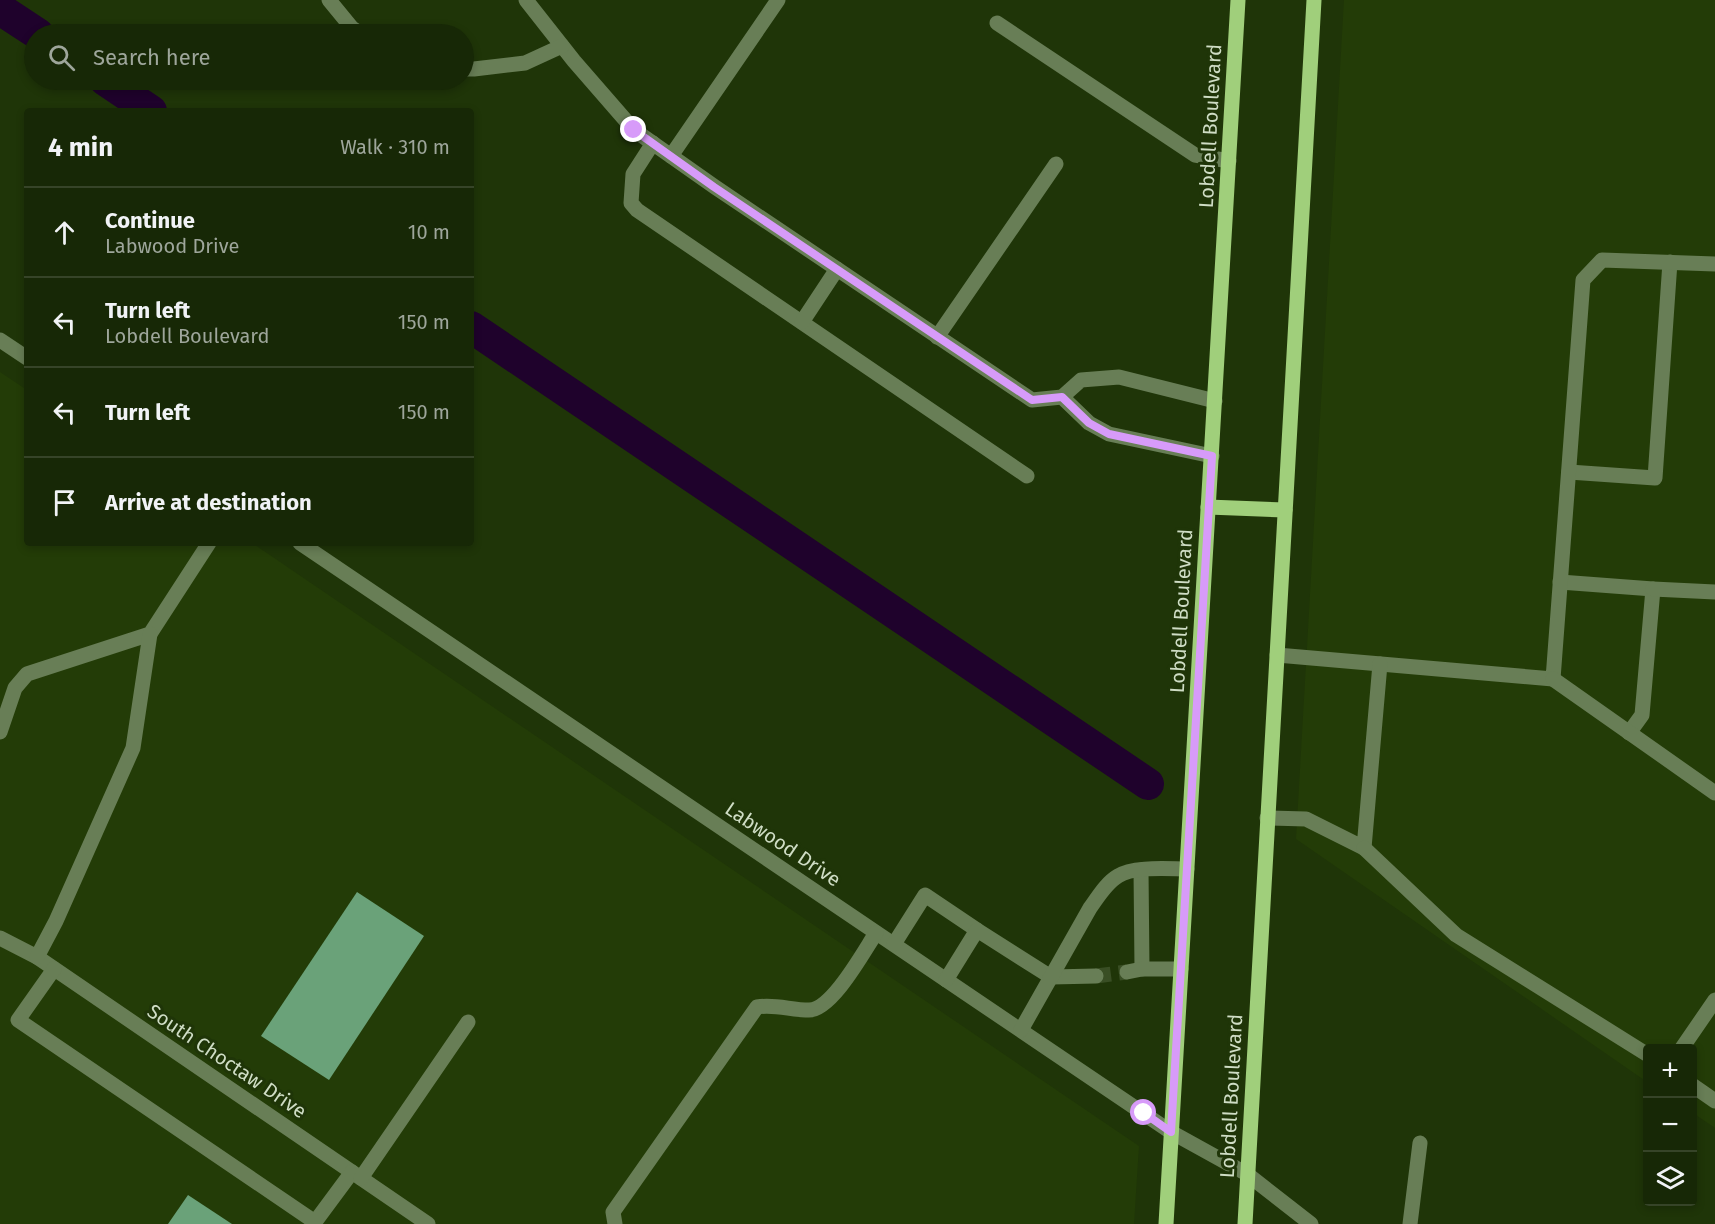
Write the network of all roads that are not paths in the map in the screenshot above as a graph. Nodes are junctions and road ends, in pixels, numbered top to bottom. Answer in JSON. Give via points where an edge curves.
{"nodes":[{"id":1,"x":329,"y":0,"type":"edge"},
{"id":2,"x":526,"y":0,"type":"edge"},
{"id":3,"x":778,"y":0,"type":"edge"},
{"id":4,"x":1238,"y":0,"type":"edge"},
{"id":5,"x":1314,"y":0,"type":"edge"},
{"id":6,"x":997,"y":23,"type":"dead end"},
{"id":7,"x":349,"y":24,"type":"edge"},
{"id":8,"x":562,"y":46,"type":"junction"},
{"id":9,"x":474,"y":69,"type":"edge"},
{"id":10,"x":652,"y":143,"type":"junction"},
{"id":11,"x":671,"y":156,"type":"junction"},
{"id":12,"x":1229,"y":161,"type":"junction"},
{"id":13,"x":1056,"y":164,"type":"dead end"},
{"id":14,"x":1670,"y":262,"type":"junction"},
{"id":15,"x":1715,"y":264,"type":"edge"},
{"id":16,"x":837,"y":269,"type":"junction"},
{"id":17,"x":802,"y":322,"type":"junction"},
{"id":18,"x":937,"y":337,"type":"junction"},
{"id":19,"x":0,"y":340,"type":"edge"},
{"id":20,"x":24,"y":356,"type":"edge"},
{"id":21,"x":1062,"y":397,"type":"junction"},
{"id":22,"x":1215,"y":401,"type":"junction"},
{"id":23,"x":1212,"y":456,"type":"junction"},
{"id":24,"x":1569,"y":472,"type":"junction"},
{"id":25,"x":1027,"y":476,"type":"dead end"},
{"id":26,"x":1208,"y":507,"type":"junction"},
{"id":27,"x":1285,"y":510,"type":"junction"},
{"id":28,"x":207,"y":546,"type":"edge"},
{"id":29,"x":304,"y":546,"type":"edge"},
{"id":30,"x":1560,"y":582,"type":"junction"},
{"id":31,"x":1653,"y":589,"type":"junction"},
{"id":32,"x":1715,"y":592,"type":"edge"},
{"id":33,"x":150,"y":634,"type":"junction"},
{"id":34,"x":1277,"y":655,"type":"junction"},
{"id":35,"x":1380,"y":664,"type":"junction"},
{"id":36,"x":1553,"y":679,"type":"junction"},
{"id":37,"x":0,"y":732,"type":"edge"},
{"id":38,"x":1629,"y":733,"type":"junction"},
{"id":39,"x":1712,"y":786,"type":"edge"},
{"id":40,"x":1268,"y":818,"type":"junction"},
{"id":41,"x":1364,"y":849,"type":"junction"},
{"id":42,"x":1187,"y":869,"type":"junction"},
{"id":43,"x":1141,"y":870,"type":"junction"},
{"id":44,"x":977,"y":930,"type":"junction"},
{"id":45,"x":876,"y":933,"type":"junction"},
{"id":46,"x":0,"y":938,"type":"edge"},
{"id":47,"x":894,"y":944,"type":"junction"},
{"id":48,"x":37,"y":957,"type":"junction"},
{"id":49,"x":54,"y":969,"type":"junction"},
{"id":50,"x":1181,"y":969,"type":"junction"},
{"id":51,"x":1096,"y":976,"type":"tunnel mouth"},
{"id":52,"x":1051,"y":977,"type":"junction"},
{"id":53,"x":946,"y":980,"type":"junction"},
{"id":54,"x":1715,"y":1000,"type":"edge"},
{"id":55,"x":468,"y":1022,"type":"dead end"},
{"id":56,"x":1021,"y":1030,"type":"junction"},
{"id":57,"x":1685,"y":1044,"type":"edge"},
{"id":58,"x":1643,"y":1052,"type":"edge"},
{"id":59,"x":1697,"y":1088,"type":"edge"},
{"id":60,"x":1715,"y":1101,"type":"edge"},
{"id":61,"x":1171,"y":1132,"type":"junction"},
{"id":62,"x":1420,"y":1143,"type":"dead end"},
{"id":63,"x":1247,"y":1174,"type":"junction"},
{"id":64,"x":357,"y":1175,"type":"junction"},
{"id":65,"x":428,"y":1224,"type":"edge"},
{"id":66,"x":615,"y":1224,"type":"edge"},
{"id":67,"x":1166,"y":1224,"type":"edge"},
{"id":68,"x":1245,"y":1224,"type":"edge"},
{"id":69,"x":1311,"y":1224,"type":"edge"},
{"id":70,"x":1410,"y":1224,"type":"edge"}],
"edges":[{"from":1,"to":7,"type":"street"},
{"from":2,"to":8,"type":"street"},
{"from":3,"to":11,"type":"street"},
{"from":4,"to":12,"type":"main road","name":"Lobdell Boulevard"},
{"from":5,"to":27,"type":"main road","name":"Lobdell Boulevard"},
{"from":6,"to":12,"type":"street","via":[[1195,155]]},
{"from":8,"to":9,"type":"street","via":[[525,63]]},
{"from":8,"to":10,"type":"street","via":[[634,130]]},
{"from":10,"to":11,"type":"street"},
{"from":10,"to":17,"type":"street","via":[[633,174],[632,203],[637,210]]},
{"from":11,"to":16,"type":"street"},
{"from":12,"to":22,"type":"main road","name":"Lobdell Boulevard"},
{"from":13,"to":18,"type":"street"},
{"from":14,"to":15,"type":"street"},
{"from":14,"to":24,"type":"street","via":[[1602,260],[1583,280]]},
{"from":14,"to":24,"type":"street","via":[[1655,478]]},
{"from":16,"to":17,"type":"street"},
{"from":16,"to":18,"type":"street"},
{"from":17,"to":25,"type":"street"},
{"from":18,"to":21,"type":"street","via":[[1032,400]]},
{"from":19,"to":20,"type":"street"},
{"from":21,"to":22,"type":"street","via":[[1081,380],[1119,377]]},
{"from":21,"to":23,"type":"street","via":[[1089,423],[1109,434]]},
{"from":22,"to":23,"type":"main road","name":"Lobdell Boulevard"},
{"from":23,"to":26,"type":"main road","name":"Lobdell Boulevard"},
{"from":24,"to":30,"type":"street"},
{"from":26,"to":27,"type":"main road"},
{"from":26,"to":42,"type":"main road","name":"Lobdell Boulevard"},
{"from":27,"to":34,"type":"main road","name":"Lobdell Boulevard"},
{"from":28,"to":33,"type":"street"},
{"from":29,"to":45,"type":"street","name":"Labwood Drive"},
{"from":30,"to":31,"type":"street"},
{"from":30,"to":36,"type":"street"},
{"from":31,"to":32,"type":"street"},
{"from":31,"to":38,"type":"street","via":[[1642,714]]},
{"from":33,"to":37,"type":"street","via":[[27,674],[15,688]]},
{"from":33,"to":48,"type":"street","via":[[133,748]]},
{"from":34,"to":35,"type":"street"},
{"from":34,"to":40,"type":"main road","name":"Lobdell Boulevard"},
{"from":35,"to":36,"type":"street"},
{"from":35,"to":41,"type":"street"},
{"from":36,"to":38,"type":"street"},
{"from":38,"to":39,"type":"street"},
{"from":40,"to":41,"type":"street","via":[[1306,819]]},
{"from":40,"to":63,"type":"main road","name":"Lobdell Boulevard"},
{"from":41,"to":58,"type":"street","via":[[1456,935]]},
{"from":42,"to":43,"type":"street"},
{"from":42,"to":50,"type":"main road","name":"Lobdell Boulevard"},
{"from":43,"to":50,"type":"street","via":[[1135,971]]},
{"from":43,"to":52,"type":"street","via":[[1119,875],[1104,889]]},
{"from":44,"to":47,"type":"street","via":[[925,895]]},
{"from":44,"to":52,"type":"street"},
{"from":44,"to":53,"type":"street"},
{"from":45,"to":47,"type":"street","name":"Labwood Drive"},
{"from":45,"to":66,"type":"street","via":[[833,996],[817,1009],[757,1007],[613,1212]]},
{"from":46,"to":48,"type":"street","name":"South Choctaw Drive"},
{"from":47,"to":53,"type":"street","name":"Labwood Drive"},
{"from":48,"to":49,"type":"street","name":"South Choctaw Drive"},
{"from":49,"to":64,"type":"street","name":"South Choctaw Drive"},
{"from":49,"to":64,"type":"street","via":[[18,1020],[315,1222]]},
{"from":50,"to":61,"type":"main road","name":"Lobdell Boulevard"},
{"from":51,"to":52,"type":"street"},
{"from":52,"to":56,"type":"street"},
{"from":53,"to":56,"type":"street","name":"Labwood Drive"},
{"from":54,"to":57,"type":"street"},
{"from":55,"to":64,"type":"street"},
{"from":56,"to":61,"type":"street","name":"Labwood Drive"},
{"from":59,"to":60,"type":"street"},
{"from":61,"to":63,"type":"street","name":"Labwood Drive"},
{"from":61,"to":67,"type":"main road","name":"Lobdell Boulevard"},
{"from":62,"to":70,"type":"street"},
{"from":63,"to":68,"type":"main road","name":"Lobdell Boulevard"},
{"from":63,"to":69,"type":"street","name":"Labwood Drive"},
{"from":64,"to":65,"type":"street","name":"South Choctaw Drive"}]}
